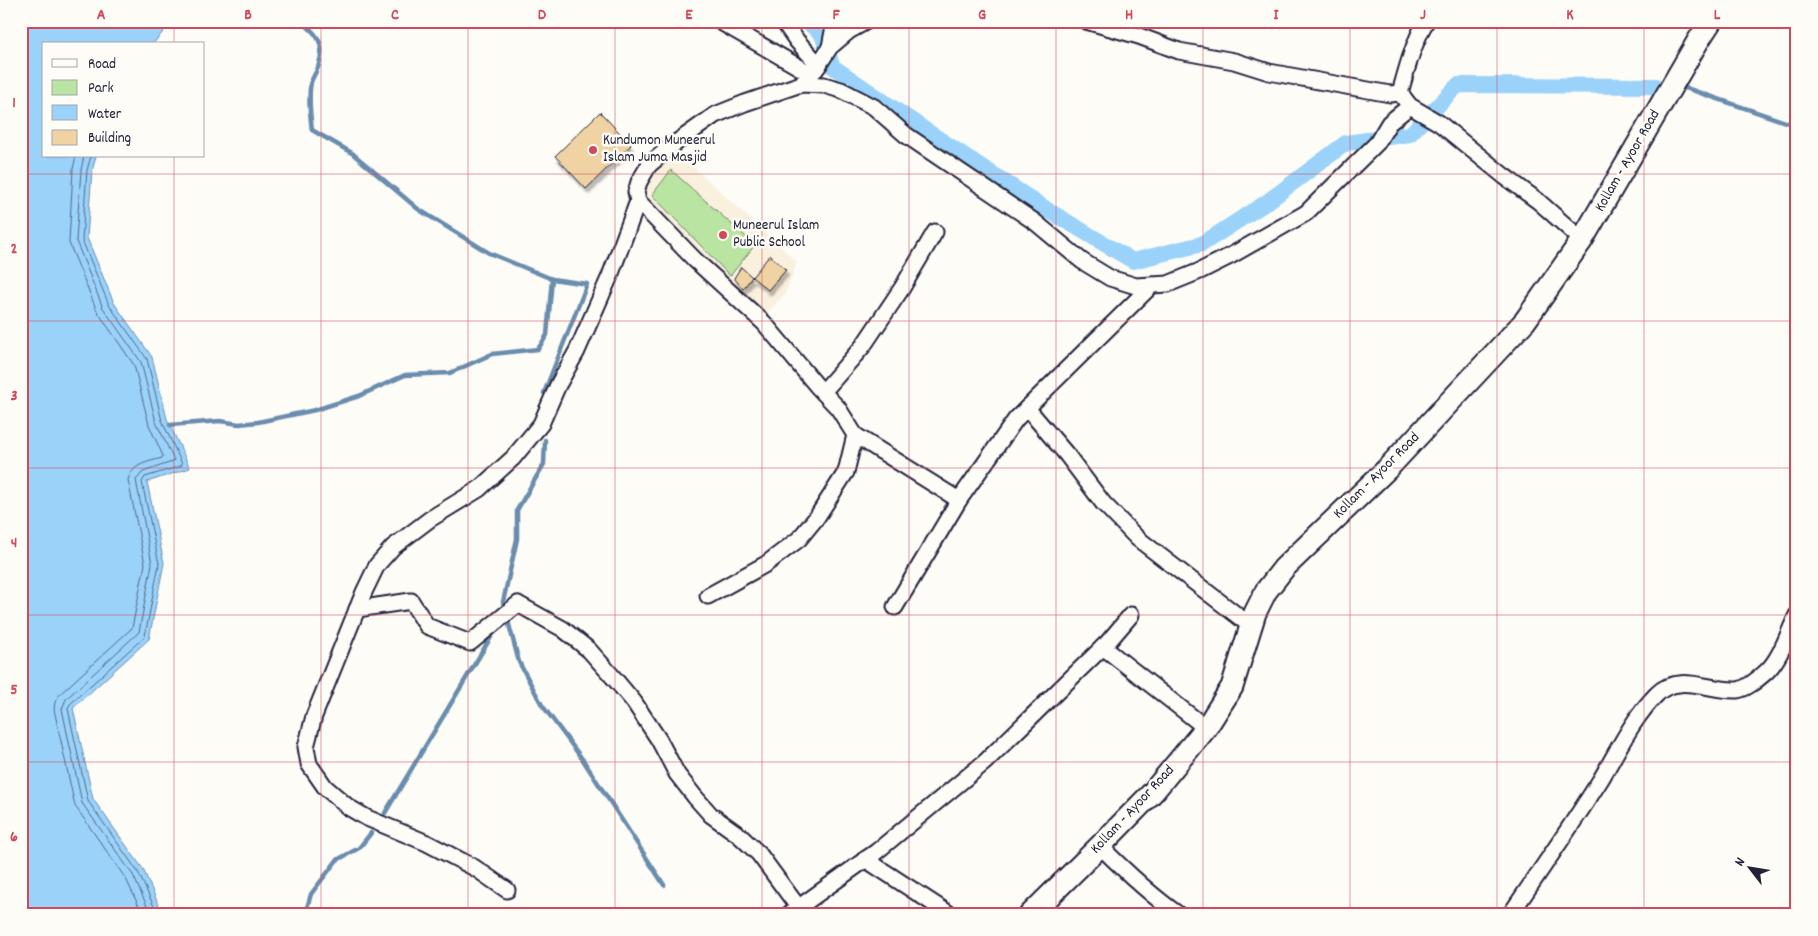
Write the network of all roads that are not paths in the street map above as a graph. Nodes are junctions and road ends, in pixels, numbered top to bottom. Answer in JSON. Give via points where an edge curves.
{"nodes":[{"id":1,"x":719,"y":21,"type":"edge"},
{"id":2,"x":783,"y":21,"type":"edge"},
{"id":3,"x":835,"y":21,"type":"edge"},
{"id":4,"x":867,"y":21,"type":"edge"},
{"id":5,"x":1086,"y":21,"type":"edge"},
{"id":6,"x":1426,"y":21,"type":"edge"},
{"id":7,"x":1711,"y":21,"type":"edge"},
{"id":8,"x":819,"y":63,"type":"junction"},
{"id":9,"x":1400,"y":93,"type":"junction"},
{"id":10,"x":1410,"y":106,"type":"junction"},
{"id":11,"x":638,"y":200,"type":"junction"},
{"id":12,"x":935,"y":232,"type":"dead end"},
{"id":13,"x":1582,"y":240,"type":"junction"},
{"id":14,"x":1152,"y":285,"type":"junction"},
{"id":15,"x":823,"y":392,"type":"junction"},
{"id":16,"x":1026,"y":408,"type":"junction"},
{"id":17,"x":855,"y":435,"type":"junction"},
{"id":18,"x":959,"y":500,"type":"junction"},
{"id":19,"x":708,"y":596,"type":"dead end"},
{"id":20,"x":894,"y":607,"type":"dead end"},
{"id":21,"x":357,"y":609,"type":"junction"},
{"id":22,"x":1131,"y":615,"type":"dead end"},
{"id":23,"x":1797,"y":615,"type":"edge"},
{"id":24,"x":1251,"y":626,"type":"junction"},
{"id":25,"x":1103,"y":647,"type":"junction"},
{"id":26,"x":1206,"y":728,"type":"junction"},
{"id":27,"x":1100,"y":846,"type":"junction"},
{"id":28,"x":865,"y":859,"type":"junction"},
{"id":29,"x":507,"y":890,"type":"dead end"},
{"id":30,"x":797,"y":912,"type":"edge"},
{"id":31,"x":951,"y":915,"type":"edge"},
{"id":32,"x":1030,"y":915,"type":"edge"},
{"id":33,"x":1179,"y":915,"type":"edge"},
{"id":34,"x":1510,"y":915,"type":"edge"}],
"edges":[{"from":1,"to":8,"type":"street"},
{"from":2,"to":8,"type":"street"},
{"from":3,"to":8,"type":"street"},
{"from":4,"to":8,"type":"street","via":[[849,31]]},
{"from":5,"to":9,"type":"street","via":[[1179,51],[1234,61],[1269,72],[1390,94]]},
{"from":6,"to":9,"type":"street","via":[[1416,38]]},
{"from":7,"to":13,"type":"main road","name":"Kollam - Ayoor Road"},
{"from":8,"to":11,"type":"street","via":[[745,103],[715,115],[689,133],[649,165],[639,182]]},
{"from":8,"to":14,"type":"street","via":[[824,85],[841,90],[874,108],[906,136],[1035,222],[1082,261],[1110,278],[1136,286]]},
{"from":9,"to":10,"type":"street"},
{"from":10,"to":13,"type":"street","via":[[1439,123]]},
{"from":10,"to":14,"type":"street","via":[[1389,123],[1380,138],[1306,213],[1200,271],[1168,284]]},
{"from":11,"to":15,"type":"street","via":[[695,260],[764,323]]},
{"from":11,"to":21,"type":"street","via":[[610,276],[541,424],[513,458],[479,489],[430,519],[393,547],[377,565]]},
{"from":12,"to":15,"type":"street","via":[[863,346]]},
{"from":13,"to":24,"type":"main road","name":"Kollam - Ayoor Road","via":[[1525,321],[1387,469],[1284,568],[1266,590]]},
{"from":14,"to":16,"type":"street"},
{"from":15,"to":17,"type":"street"},
{"from":16,"to":18,"type":"street"},
{"from":16,"to":24,"type":"street","via":[[1137,538]]},
{"from":17,"to":18,"type":"street"},
{"from":17,"to":19,"type":"street","via":[[846,472],[800,539],[766,564]]},
{"from":18,"to":20,"type":"street"},
{"from":21,"to":29,"type":"street","via":[[314,716],[306,746],[309,764],[326,787],[348,807],[366,818],[427,843]]},
{"from":21,"to":30,"type":"street","via":[[411,601],[426,626],[470,643],[518,604],[563,629],[589,650],[614,677],[659,740],[677,774],[712,815],[739,834],[759,854]]},
{"from":22,"to":25,"type":"street"},
{"from":23,"to":34,"type":"street","via":[[1767,671],[1753,682],[1738,690],[1690,684],[1668,685],[1658,693],[1633,722],[1600,780]]},
{"from":24,"to":26,"type":"main road","name":"Kollam - Ayoor Road","via":[[1232,687]]},
{"from":25,"to":26,"type":"street"},
{"from":25,"to":28,"type":"street","via":[[985,762]]},
{"from":26,"to":27,"type":"main road","name":"Kollam - Ayoor Road","via":[[1153,792]]},
{"from":27,"to":32,"type":"main road","name":"Kollam - Ayoor Road"},
{"from":27,"to":33,"type":"street","via":[[1130,876]]},
{"from":28,"to":30,"type":"street"},
{"from":28,"to":31,"type":"street"}]}
